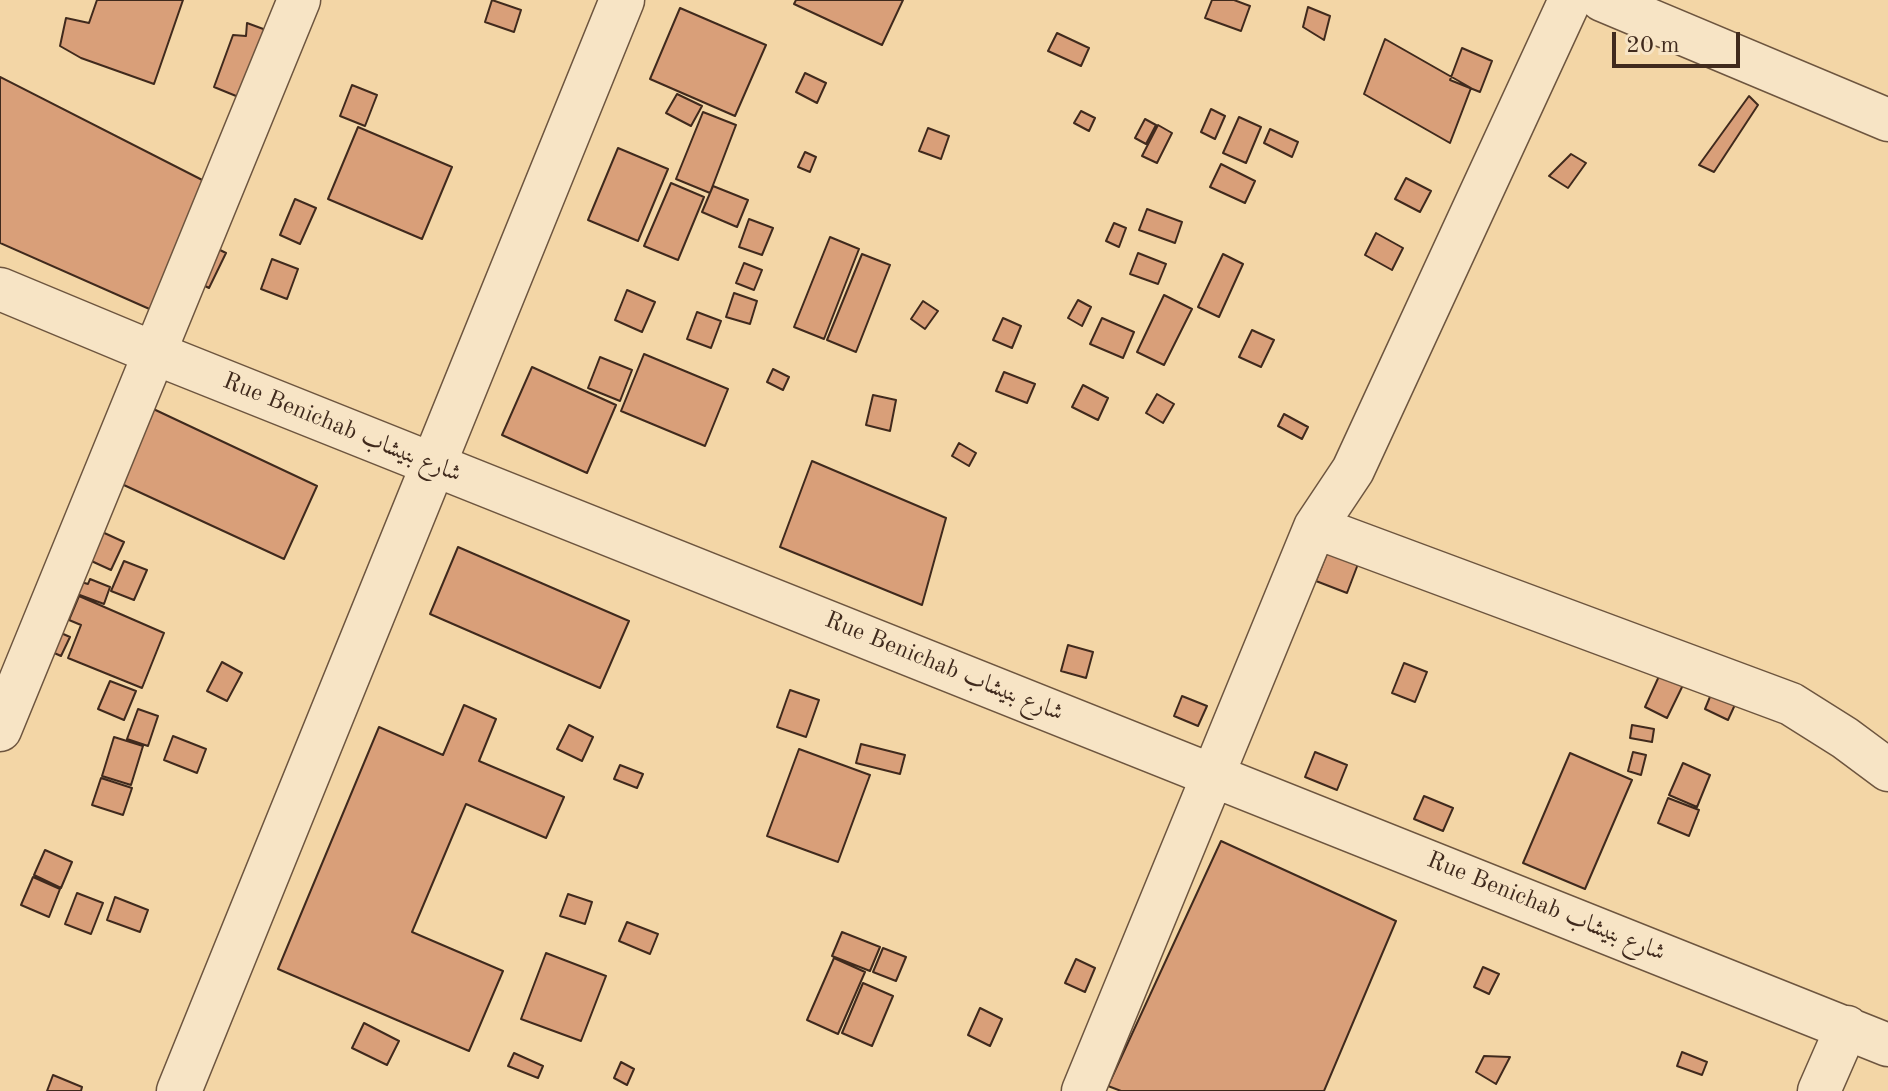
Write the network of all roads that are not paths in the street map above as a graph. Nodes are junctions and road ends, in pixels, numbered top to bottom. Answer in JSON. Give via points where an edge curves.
{"nodes":[{"id":1,"x":299,"y":0,"type":"edge"},
{"id":2,"x":622,"y":0,"type":"edge"},
{"id":3,"x":1570,"y":0,"type":"edge"},
{"id":4,"x":1602,"y":0,"type":"edge"},
{"id":5,"x":1888,"y":120,"type":"edge"},
{"id":6,"x":0,"y":289,"type":"edge"},
{"id":7,"x":154,"y":353,"type":"junction"},
{"id":8,"x":434,"y":464,"type":"junction"},
{"id":9,"x":1315,"y":527,"type":"junction"},
{"id":10,"x":0,"y":730,"type":"edge"},
{"id":11,"x":1888,"y":770,"type":"edge"},
{"id":12,"x":1212,"y":775,"type":"junction"},
{"id":13,"x":1847,"y":1027,"type":"junction"},
{"id":14,"x":1888,"y":1045,"type":"edge"},
{"id":15,"x":179,"y":1091,"type":"edge"},
{"id":16,"x":1083,"y":1091,"type":"edge"},
{"id":17,"x":1819,"y":1091,"type":"edge"}],
"edges":[{"from":1,"to":7,"type":"street"},
{"from":2,"to":8,"type":"street"},
{"from":3,"to":9,"type":"street","via":[[1353,470]]},
{"from":4,"to":5,"type":"street"},
{"from":6,"to":7,"type":"street","name":"Rue Benichab شارع بنيشاب"},
{"from":7,"to":8,"type":"street","name":"Rue Benichab شارع بنيشاب"},
{"from":7,"to":10,"type":"street"},
{"from":8,"to":12,"type":"street","name":"Rue Benichab شارع بنيشاب"},
{"from":8,"to":15,"type":"street"},
{"from":9,"to":11,"type":"street","via":[[1791,704]]},
{"from":9,"to":12,"type":"street"},
{"from":12,"to":13,"type":"street","name":"Rue Benichab شارع بنيشاب"},
{"from":12,"to":16,"type":"street"},
{"from":13,"to":14,"type":"street","name":"Rue Benichab شارع بنيشاب"},
{"from":13,"to":17,"type":"street"}]}
